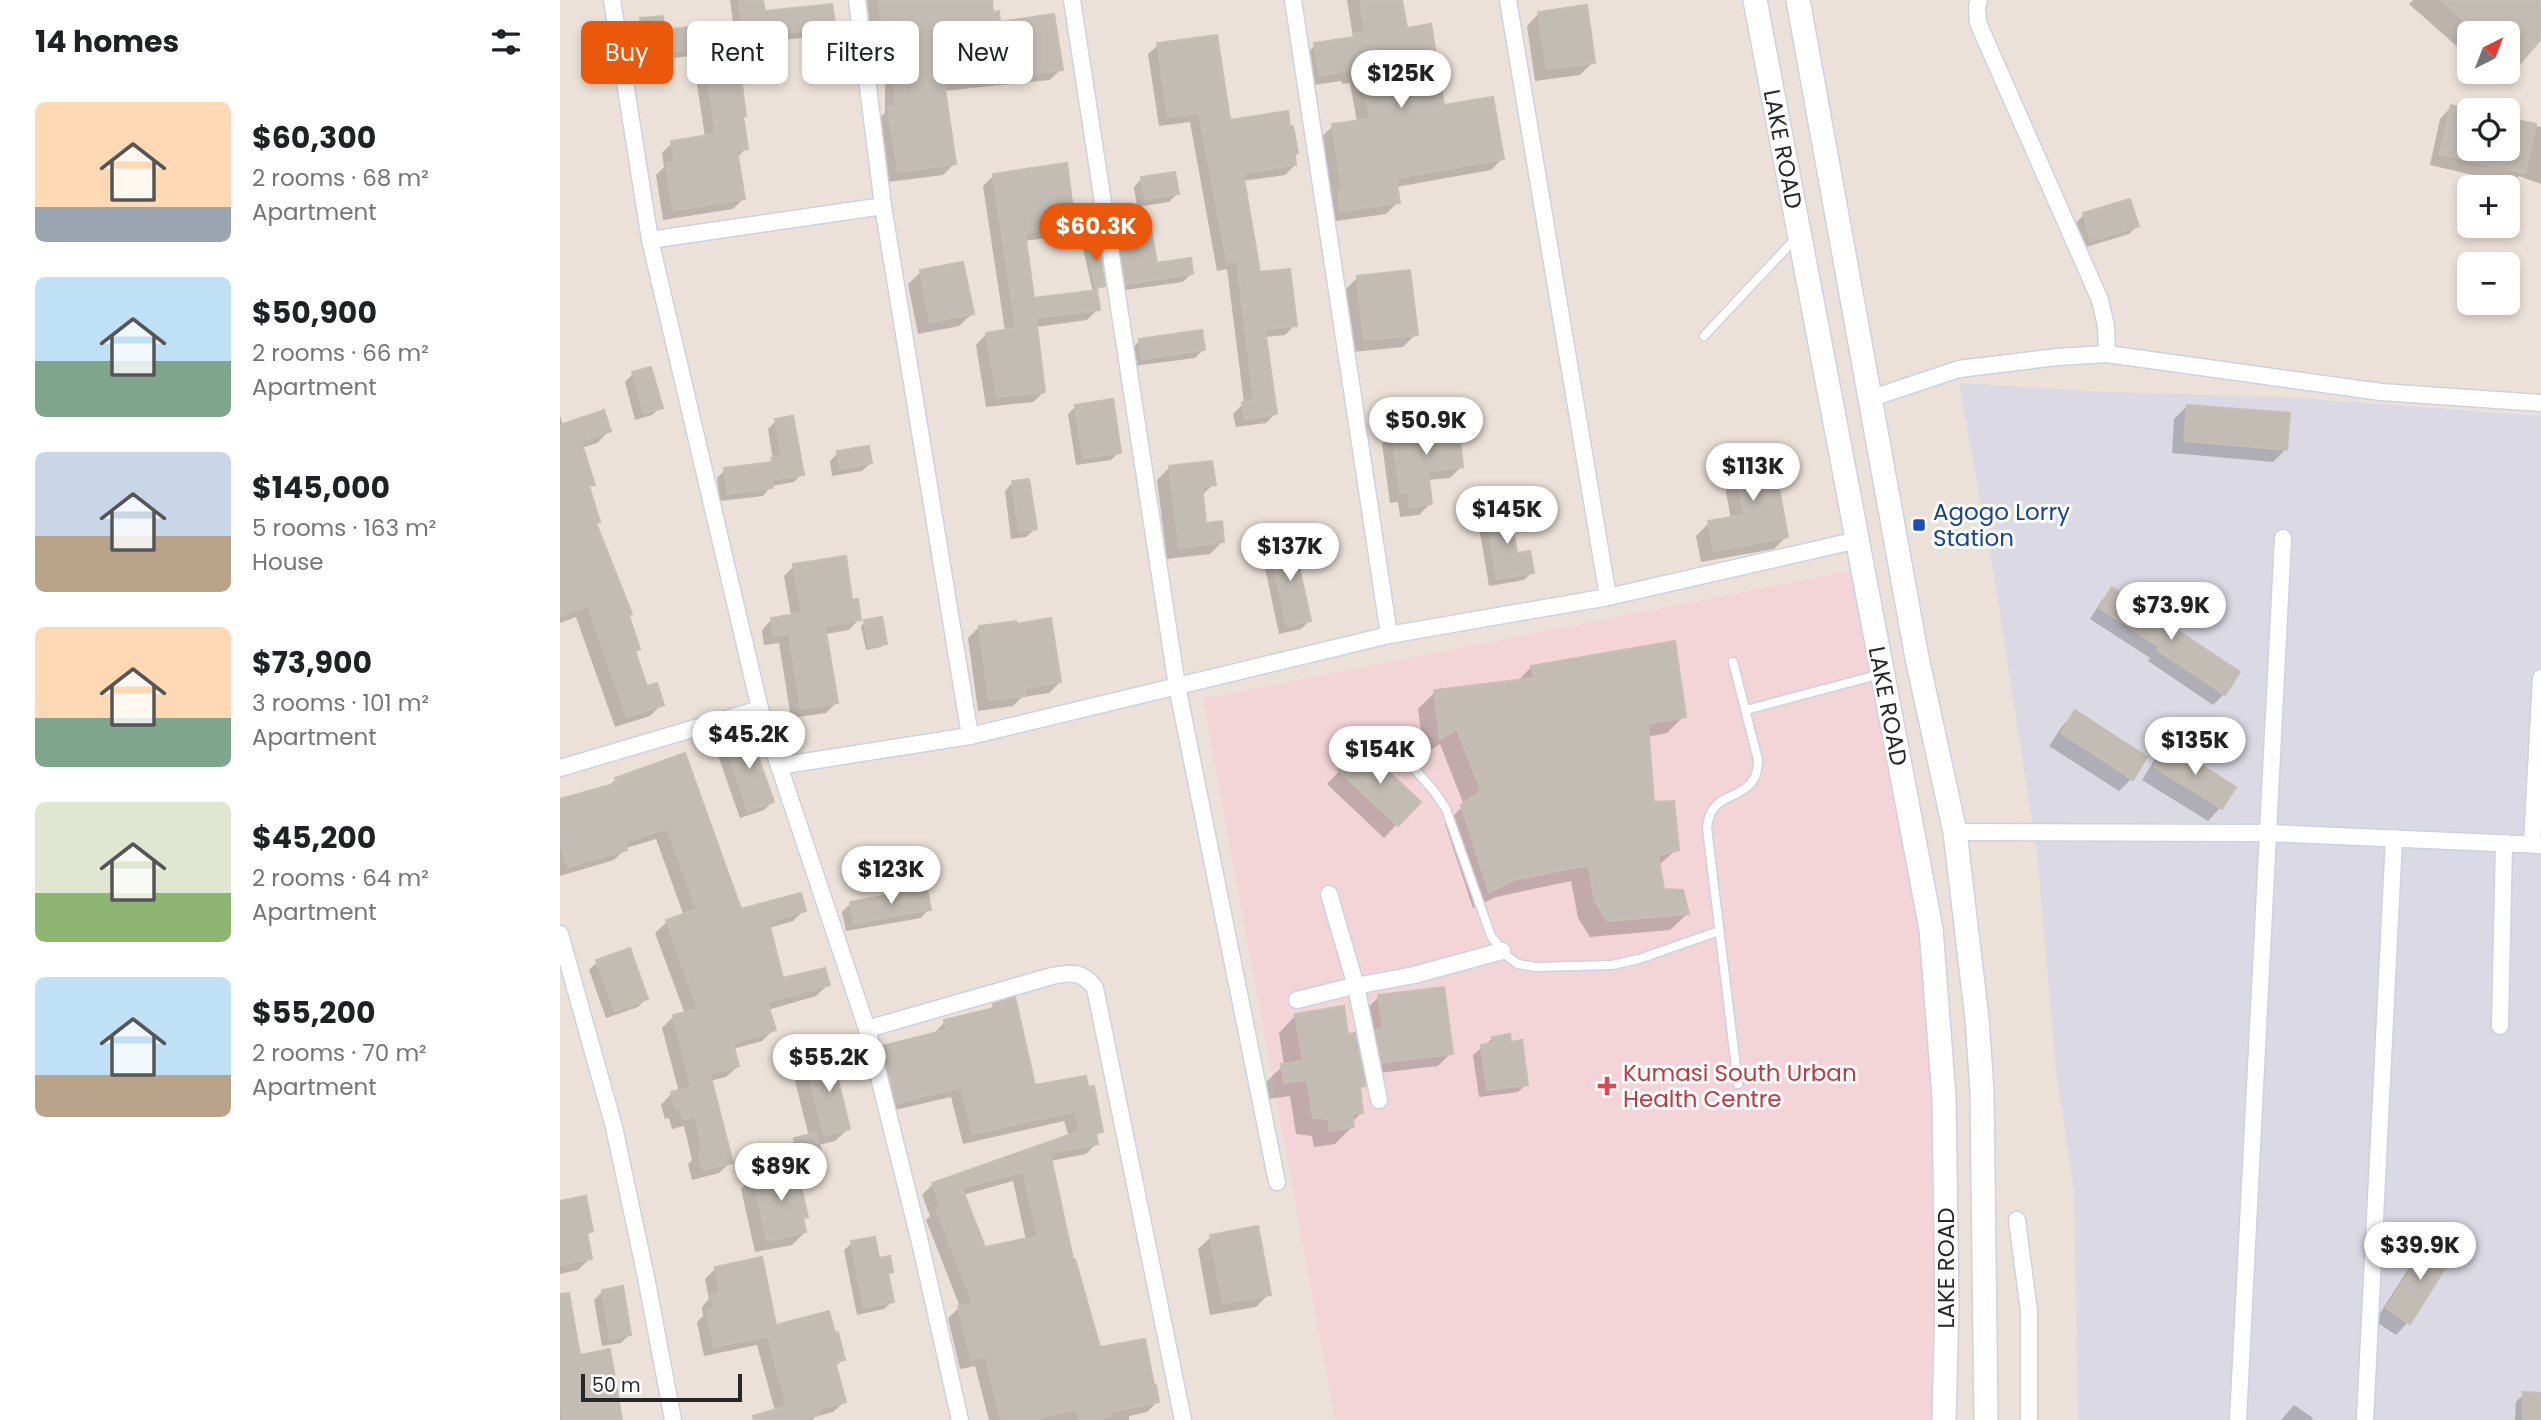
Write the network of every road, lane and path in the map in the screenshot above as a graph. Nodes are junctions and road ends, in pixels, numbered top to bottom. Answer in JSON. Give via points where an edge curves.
{"nodes":[{"id":1,"x":612,"y":0,"type":"edge"},
{"id":2,"x":857,"y":0,"type":"edge"},
{"id":3,"x":1072,"y":0,"type":"edge"},
{"id":4,"x":1293,"y":0,"type":"edge"},
{"id":5,"x":1508,"y":0,"type":"edge"},
{"id":6,"x":1755,"y":0,"type":"edge"},
{"id":7,"x":1798,"y":0,"type":"edge"},
{"id":8,"x":1979,"y":0,"type":"edge"},
{"id":9,"x":883,"y":206,"type":"junction"},
{"id":10,"x":1800,"y":234,"type":"junction"},
{"id":11,"x":650,"y":240,"type":"junction"},
{"id":12,"x":1704,"y":336,"type":"dead end"},
{"id":13,"x":2108,"y":354,"type":"junction"},
{"id":14,"x":1869,"y":399,"type":"junction"},
{"id":15,"x":2541,"y":403,"type":"edge"},
{"id":16,"x":2283,"y":538,"type":"dead end"},
{"id":17,"x":1858,"y":540,"type":"junction"},
{"id":18,"x":1608,"y":597,"type":"junction"},
{"id":19,"x":1389,"y":635,"type":"junction"},
{"id":20,"x":1733,"y":662,"type":"dead end"},
{"id":21,"x":1881,"y":674,"type":"junction"},
{"id":22,"x":2541,"y":678,"type":"edge"},
{"id":23,"x":1177,"y":686,"type":"junction"},
{"id":24,"x":760,"y":709,"type":"junction"},
{"id":25,"x":1746,"y":710,"type":"junction"},
{"id":26,"x":970,"y":736,"type":"junction"},
{"id":27,"x":1388,"y":738,"type":"dead end"},
{"id":28,"x":779,"y":766,"type":"junction"},
{"id":29,"x":560,"y":768,"type":"edge"},
{"id":30,"x":1955,"y":832,"type":"junction"},
{"id":31,"x":2268,"y":833,"type":"junction"},
{"id":32,"x":2394,"y":838,"type":"junction"},
{"id":33,"x":2504,"y":843,"type":"junction"},
{"id":34,"x":2536,"y":844,"type":"edge"},
{"id":35,"x":1329,"y":894,"type":"dead end"},
{"id":36,"x":1719,"y":931,"type":"junction"},
{"id":37,"x":560,"y":934,"type":"edge"},
{"id":38,"x":1502,"y":951,"type":"junction"},
{"id":39,"x":1356,"y":986,"type":"junction"},
{"id":40,"x":1297,"y":1000,"type":"dead end"},
{"id":41,"x":2500,"y":1026,"type":"dead end"},
{"id":42,"x":867,"y":1029,"type":"junction"},
{"id":43,"x":1738,"y":1084,"type":"dead end"},
{"id":44,"x":1379,"y":1100,"type":"dead end"},
{"id":45,"x":1277,"y":1182,"type":"dead end"},
{"id":46,"x":2017,"y":1220,"type":"dead end"},
{"id":47,"x":673,"y":1420,"type":"edge"},
{"id":48,"x":960,"y":1420,"type":"edge"},
{"id":49,"x":1184,"y":1420,"type":"edge"},
{"id":50,"x":1944,"y":1420,"type":"edge"},
{"id":51,"x":1986,"y":1420,"type":"edge"},
{"id":52,"x":2029,"y":1420,"type":"edge"},
{"id":53,"x":2238,"y":1420,"type":"edge"},
{"id":54,"x":2365,"y":1420,"type":"edge"}],
"edges":[{"from":1,"to":11,"type":"street"},
{"from":2,"to":9,"type":"street"},
{"from":3,"to":23,"type":"street"},
{"from":4,"to":19,"type":"street"},
{"from":5,"to":18,"type":"street"},
{"from":6,"to":10,"type":"main road","name":"LAKE ROAD"},
{"from":7,"to":14,"type":"main road","name":"LAKE ROAD"},
{"from":8,"to":13,"type":"street","via":[[1978,23],[2100,300]]},
{"from":9,"to":11,"type":"street"},
{"from":9,"to":26,"type":"street"},
{"from":10,"to":12,"type":"lane"},
{"from":10,"to":17,"type":"main road","name":"LAKE ROAD"},
{"from":11,"to":24,"type":"street"},
{"from":13,"to":14,"type":"street","via":[[1959,369]]},
{"from":13,"to":15,"type":"street","via":[[2381,392]]},
{"from":14,"to":30,"type":"main road","name":"LAKE ROAD"},
{"from":16,"to":31,"type":"street"},
{"from":17,"to":18,"type":"street"},
{"from":17,"to":21,"type":"main road","name":"LAKE ROAD"},
{"from":18,"to":19,"type":"street"},
{"from":19,"to":23,"type":"street"},
{"from":20,"to":25,"type":"lane"},
{"from":21,"to":25,"type":"lane"},
{"from":21,"to":50,"type":"main road","name":"LAKE ROAD","via":[[1931,929],[1940,1029],[1947,1304]]},
{"from":22,"to":34,"type":"street"},
{"from":23,"to":26,"type":"street"},
{"from":23,"to":45,"type":"street"},
{"from":24,"to":28,"type":"street"},
{"from":24,"to":29,"type":"street"},
{"from":25,"to":36,"type":"lane","via":[[1758,760],[1756,775],[1750,784],[1712,808],[1707,818]]},
{"from":26,"to":28,"type":"street"},
{"from":27,"to":38,"type":"lane","via":[[1446,809],[1492,936]]},
{"from":28,"to":42,"type":"street"},
{"from":30,"to":31,"type":"street"},
{"from":30,"to":51,"type":"main road","name":"LAKE ROAD","via":[[1982,1091]]},
{"from":31,"to":32,"type":"street"},
{"from":31,"to":53,"type":"street"},
{"from":32,"to":33,"type":"street"},
{"from":32,"to":54,"type":"street"},
{"from":33,"to":34,"type":"street"},
{"from":33,"to":41,"type":"street"},
{"from":35,"to":39,"type":"street"},
{"from":36,"to":38,"type":"lane","via":[[1612,965],[1536,967],[1518,964]]},
{"from":36,"to":43,"type":"lane"},
{"from":37,"to":47,"type":"street","via":[[614,1127]]},
{"from":38,"to":39,"type":"street"},
{"from":39,"to":40,"type":"street"},
{"from":39,"to":44,"type":"street"},
{"from":42,"to":48,"type":"street"},
{"from":42,"to":49,"type":"street","via":[[1052,976],[1072,972],[1089,979],[1095,988]]},
{"from":46,"to":52,"type":"street","via":[[2029,1311]]}]}
